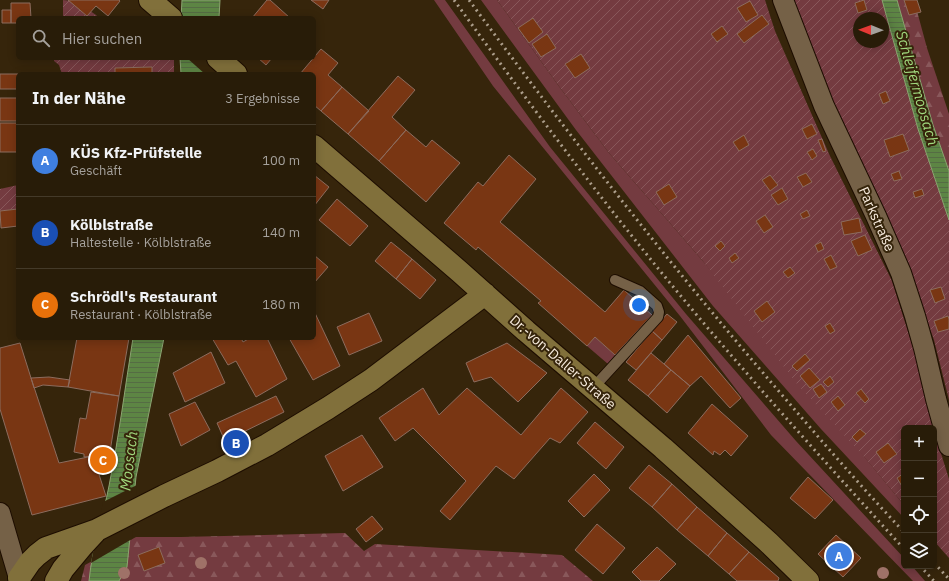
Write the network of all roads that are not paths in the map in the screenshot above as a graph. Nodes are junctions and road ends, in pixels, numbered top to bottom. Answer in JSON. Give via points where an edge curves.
{"nodes":[{"id":1,"x":150,"y":0,"type":"edge"},
{"id":2,"x":783,"y":0,"type":"edge"},
{"id":3,"x":169,"y":16,"type":"edge"},
{"id":4,"x":316,"y":148,"type":"edge"},
{"id":5,"x":615,"y":280,"type":"dead end"},
{"id":6,"x":485,"y":294,"type":"junction"},
{"id":7,"x":593,"y":388,"type":"junction"},
{"id":8,"x":949,"y":446,"type":"edge"},
{"id":9,"x":0,"y":513,"type":"edge"},
{"id":10,"x":97,"y":530,"type":"junction"},
{"id":11,"x":20,"y":580,"type":"edge"},
{"id":12,"x":56,"y":581,"type":"edge"},
{"id":13,"x":808,"y":581,"type":"edge"}],
"edges":[{"from":1,"to":3,"type":"main road"},
{"from":2,"to":8,"type":"street","name":"Parkstraße","via":[[824,106],[901,273],[917,322]]},
{"from":4,"to":6,"type":"main road","name":"Dr.-von-Daller-Straße"},
{"from":5,"to":7,"type":"lane","via":[[640,291],[656,306],[658,317]]},
{"from":6,"to":7,"type":"main road","name":"Dr.-von-Daller-Straße"},
{"from":6,"to":10,"type":"main road","via":[[371,380],[328,408],[217,472]]},
{"from":7,"to":13,"type":"main road","name":"Dr.-von-Daller-Straße","via":[[768,542]]},
{"from":9,"to":11,"type":"street"},
{"from":10,"to":11,"type":"main road","via":[[46,548],[30,562]]},
{"from":10,"to":12,"type":"main road","via":[[82,545]]}]}
